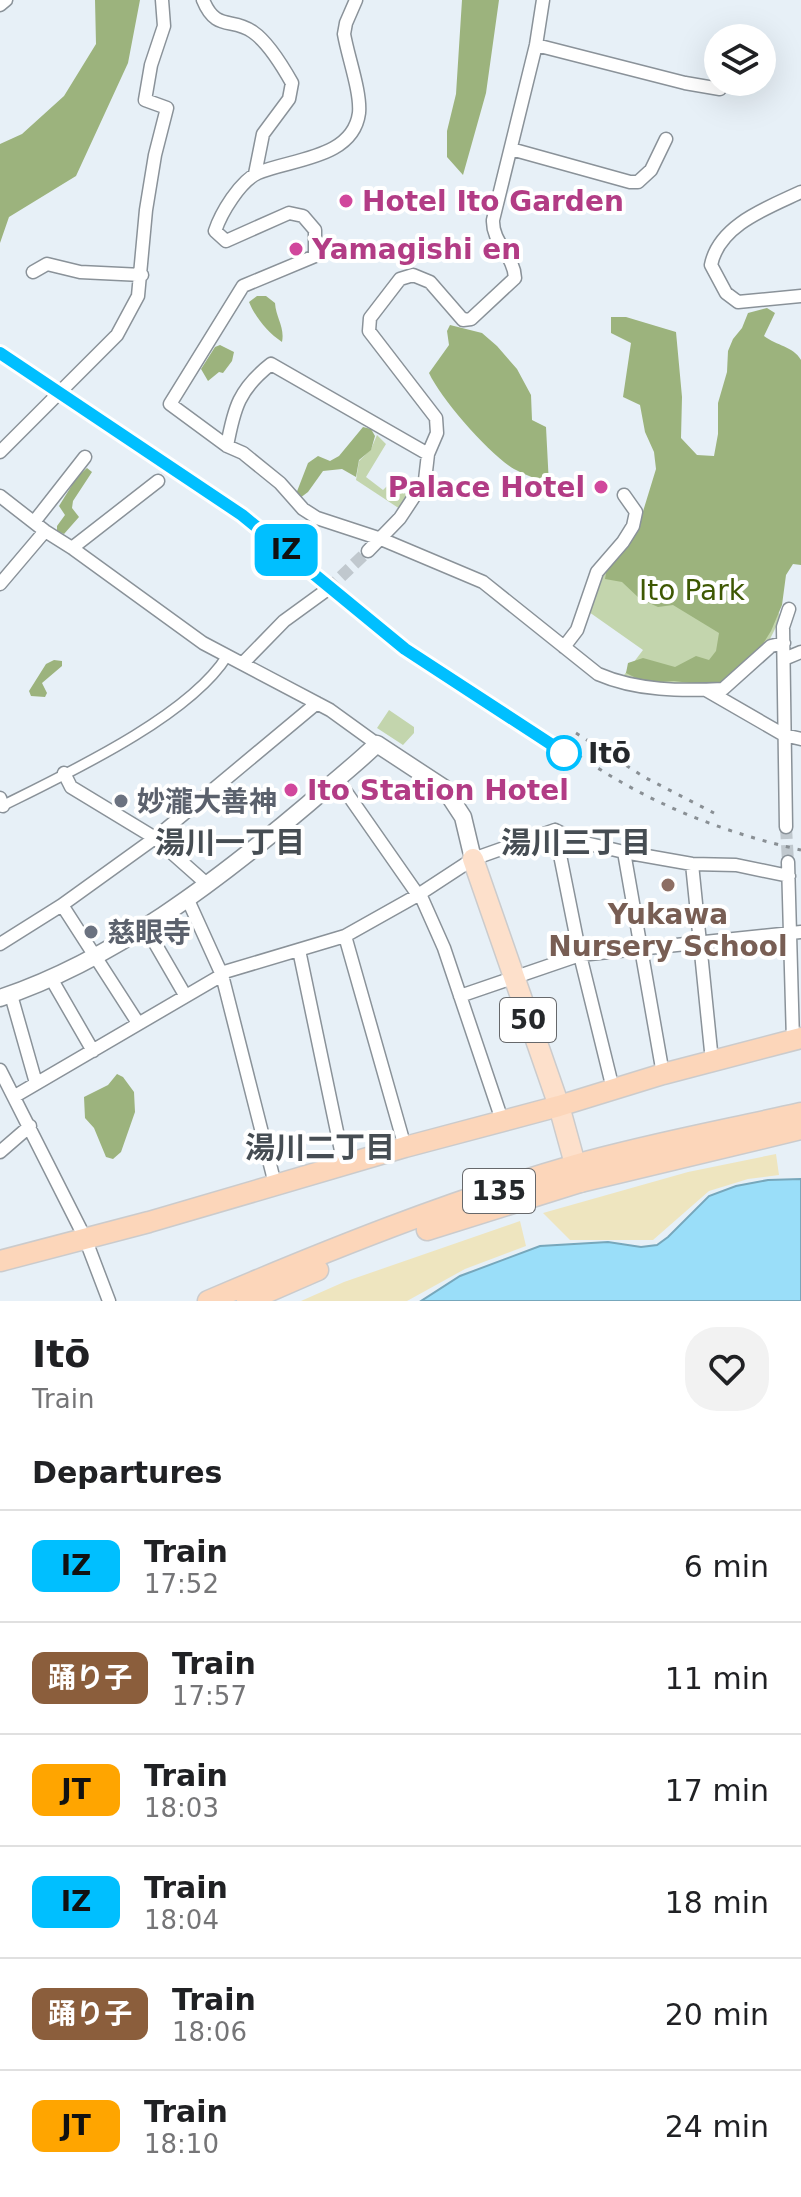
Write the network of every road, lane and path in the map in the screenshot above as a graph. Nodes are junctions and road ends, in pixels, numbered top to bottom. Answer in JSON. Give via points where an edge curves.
{"nodes":[{"id":1,"x":6,"y":0,"type":"edge"},
{"id":2,"x":162,"y":0,"type":"edge"},
{"id":3,"x":203,"y":0,"type":"edge"},
{"id":4,"x":356,"y":0,"type":"edge"},
{"id":5,"x":543,"y":0,"type":"edge"},
{"id":6,"x":0,"y":5,"type":"edge"},
{"id":7,"x":536,"y":45,"type":"junction"},
{"id":8,"x":704,"y":86,"type":"edge"},
{"id":9,"x":666,"y":139,"type":"dead end"},
{"id":10,"x":511,"y":149,"type":"junction"},
{"id":11,"x":255,"y":174,"type":"junction"},
{"id":12,"x":801,"y":192,"type":"edge"},
{"id":13,"x":33,"y":272,"type":"dead end"},
{"id":14,"x":142,"y":275,"type":"junction"},
{"id":15,"x":801,"y":296,"type":"edge"},
{"id":16,"x":227,"y":446,"type":"junction"},
{"id":17,"x":0,"y":452,"type":"edge"},
{"id":18,"x":428,"y":454,"type":"junction"},
{"id":19,"x":85,"y":457,"type":"dead end"},
{"id":20,"x":158,"y":481,"type":"dead end"},
{"id":21,"x":624,"y":495,"type":"dead end"},
{"id":22,"x":2,"y":502,"type":"edge"},
{"id":23,"x":34,"y":522,"type":"junction"},
{"id":24,"x":45,"y":531,"type":"junction"},
{"id":25,"x":381,"y":539,"type":"junction"},
{"id":26,"x":72,"y":548,"type":"junction"},
{"id":27,"x":368,"y":551,"type":"tunnel mouth"},
{"id":28,"x":0,"y":584,"type":"edge"},
{"id":29,"x":328,"y":589,"type":"tunnel mouth"},
{"id":30,"x":789,"y":609,"type":"dead end"},
{"id":31,"x":784,"y":643,"type":"junction"},
{"id":32,"x":564,"y":647,"type":"junction"},
{"id":33,"x":801,"y":652,"type":"edge"},
{"id":34,"x":227,"y":656,"type":"junction"},
{"id":35,"x":784,"y":659,"type":"junction"},
{"id":36,"x":244,"y":662,"type":"junction"},
{"id":37,"x":706,"y":690,"type":"junction"},
{"id":38,"x":317,"y":703,"type":"junction"},
{"id":39,"x":784,"y":735,"type":"junction"},
{"id":40,"x":801,"y":739,"type":"edge"},
{"id":41,"x":377,"y":744,"type":"junction"},
{"id":42,"x":64,"y":773,"type":"junction"},
{"id":43,"x":337,"y":779,"type":"junction"},
{"id":44,"x":1,"y":804,"type":"edge"},
{"id":45,"x":786,"y":827,"type":"tunnel mouth"},
{"id":46,"x":555,"y":830,"type":"junction"},
{"id":47,"x":155,"y":838,"type":"junction"},
{"id":48,"x":624,"y":852,"type":"junction"},
{"id":49,"x":473,"y":859,"type":"junction"},
{"id":50,"x":788,"y":862,"type":"tunnel mouth"},
{"id":51,"x":692,"y":864,"type":"junction"},
{"id":52,"x":789,"y":876,"type":"junction"},
{"id":53,"x":208,"y":885,"type":"junction"},
{"id":54,"x":419,"y":894,"type":"junction"},
{"id":55,"x":188,"y":900,"type":"junction"},
{"id":56,"x":62,"y":905,"type":"junction"},
{"id":57,"x":145,"y":926,"type":"junction"},
{"id":58,"x":796,"y":932,"type":"edge"},
{"id":59,"x":345,"y":936,"type":"junction"},
{"id":60,"x":700,"y":942,"type":"junction"},
{"id":61,"x":0,"y":944,"type":"edge"},
{"id":62,"x":642,"y":949,"type":"junction"},
{"id":63,"x":299,"y":950,"type":"junction"},
{"id":64,"x":580,"y":955,"type":"junction"},
{"id":65,"x":93,"y":956,"type":"junction"},
{"id":66,"x":221,"y":974,"type":"junction"},
{"id":67,"x":513,"y":977,"type":"junction"},
{"id":68,"x":52,"y":980,"type":"junction"},
{"id":69,"x":185,"y":995,"type":"junction"},
{"id":70,"x":460,"y":996,"type":"junction"},
{"id":71,"x":5,"y":997,"type":"edge"},
{"id":72,"x":138,"y":1023,"type":"junction"},
{"id":73,"x":797,"y":1040,"type":"edge"},
{"id":74,"x":93,"y":1051,"type":"junction"},
{"id":75,"x":712,"y":1061,"type":"junction"},
{"id":76,"x":0,"y":1070,"type":"edge"},
{"id":77,"x":663,"y":1074,"type":"junction"},
{"id":78,"x":36,"y":1083,"type":"junction"},
{"id":79,"x":613,"y":1089,"type":"junction"},
{"id":80,"x":15,"y":1096,"type":"junction"},
{"id":81,"x":559,"y":1106,"type":"junction"},
{"id":82,"x":801,"y":1113,"type":"edge"},
{"id":83,"x":502,"y":1120,"type":"junction"},
{"id":84,"x":30,"y":1126,"type":"junction"},
{"id":85,"x":801,"y":1129,"type":"edge"},
{"id":86,"x":405,"y":1147,"type":"junction"},
{"id":87,"x":0,"y":1152,"type":"edge"},
{"id":88,"x":344,"y":1165,"type":"junction"},
{"id":89,"x":578,"y":1174,"type":"junction"},
{"id":90,"x":275,"y":1184,"type":"junction"},
{"id":91,"x":85,"y":1238,"type":"junction"},
{"id":92,"x":0,"y":1261,"type":"edge"},
{"id":93,"x":109,"y":1301,"type":"edge"},
{"id":94,"x":208,"y":1301,"type":"edge"},
{"id":95,"x":247,"y":1301,"type":"edge"}],
"edges":[{"from":1,"to":6,"type":"street"},
{"from":2,"to":14,"type":"street","via":[[164,26],[145,100],[167,108],[146,210]]},
{"from":3,"to":11,"type":"street","via":[[215,19],[252,31],[292,83],[289,99],[263,134]]},
{"from":4,"to":11,"type":"street","via":[[344,34],[358,105],[354,128],[346,139],[313,156]]},
{"from":5,"to":7,"type":"street"},
{"from":7,"to":8,"type":"street"},
{"from":7,"to":10,"type":"street"},
{"from":9,"to":10,"type":"street","via":[[651,170],[638,182]]},
{"from":10,"to":18,"type":"street","via":[[492,232],[515,265],[515,278],[471,319],[463,320],[430,282],[413,275],[400,279],[370,318],[369,331],[436,418],[437,433]]},
{"from":11,"to":16,"type":"street","via":[[221,211],[215,231],[226,241],[289,213],[303,216],[315,230],[315,256],[243,286],[170,404]]},
{"from":12,"to":15,"type":"street","via":[[741,223],[718,243],[711,265],[726,293],[738,302]]},
{"from":13,"to":14,"type":"street","via":[[47,264],[80,272]]},
{"from":14,"to":17,"type":"street","via":[[138,296],[117,335]]},
{"from":16,"to":18,"type":"street","via":[[234,408],[271,364]]},
{"from":16,"to":25,"type":"street","via":[[243,453],[317,518]]},
{"from":18,"to":25,"type":"street","via":[[425,480]]},
{"from":19,"to":23,"type":"street"},
{"from":20,"to":26,"type":"street"},
{"from":21,"to":32,"type":"street","via":[[636,512],[633,526],[597,572],[577,630]]},
{"from":22,"to":23,"type":"street"},
{"from":23,"to":24,"type":"street"},
{"from":24,"to":26,"type":"street"},
{"from":24,"to":28,"type":"street"},
{"from":25,"to":27,"type":"street"},
{"from":25,"to":32,"type":"street","via":[[483,582]]},
{"from":26,"to":34,"type":"street"},
{"from":29,"to":36,"type":"street","via":[[284,621]]},
{"from":30,"to":31,"type":"street"},
{"from":31,"to":35,"type":"street"},
{"from":31,"to":37,"type":"street","via":[[771,646],[723,689]]},
{"from":32,"to":37,"type":"street","via":[[610,679]]},
{"from":33,"to":35,"type":"street"},
{"from":34,"to":36,"type":"street"},
{"from":34,"to":42,"type":"street","via":[[210,680],[180,706]]},
{"from":35,"to":39,"type":"street"},
{"from":36,"to":38,"type":"street"},
{"from":37,"to":39,"type":"street"},
{"from":38,"to":41,"type":"street"},
{"from":38,"to":47,"type":"street"},
{"from":39,"to":40,"type":"street"},
{"from":39,"to":45,"type":"street"},
{"from":41,"to":43,"type":"street"},
{"from":41,"to":49,"type":"street","via":[[444,788],[463,817]]},
{"from":42,"to":44,"type":"street"},
{"from":42,"to":47,"type":"street","via":[[71,787]]},
{"from":43,"to":53,"type":"street"},
{"from":43,"to":54,"type":"street"},
{"from":46,"to":48,"type":"street"},
{"from":46,"to":49,"type":"street"},
{"from":46,"to":64,"type":"street"},
{"from":47,"to":53,"type":"street"},
{"from":47,"to":56,"type":"street"},
{"from":48,"to":51,"type":"street"},
{"from":48,"to":62,"type":"street"},
{"from":49,"to":54,"type":"street"},
{"from":49,"to":67,"type":"main road","number":"50"},
{"from":50,"to":52,"type":"street"},
{"from":51,"to":52,"type":"street","via":[[736,865]]},
{"from":51,"to":60,"type":"street"},
{"from":52,"to":58,"type":"street"},
{"from":53,"to":55,"type":"street"},
{"from":54,"to":59,"type":"street"},
{"from":54,"to":70,"type":"street"},
{"from":55,"to":57,"type":"street"},
{"from":55,"to":66,"type":"street"},
{"from":56,"to":61,"type":"street"},
{"from":56,"to":65,"type":"street"},
{"from":57,"to":65,"type":"street"},
{"from":57,"to":69,"type":"street"},
{"from":58,"to":60,"type":"street"},
{"from":58,"to":73,"type":"street"},
{"from":59,"to":63,"type":"street"},
{"from":59,"to":86,"type":"street"},
{"from":60,"to":62,"type":"street"},
{"from":60,"to":75,"type":"street"},
{"from":62,"to":64,"type":"street"},
{"from":62,"to":77,"type":"street"},
{"from":63,"to":66,"type":"street"},
{"from":63,"to":88,"type":"street"},
{"from":64,"to":67,"type":"street"},
{"from":64,"to":79,"type":"street"},
{"from":65,"to":68,"type":"street"},
{"from":65,"to":72,"type":"street"},
{"from":66,"to":69,"type":"street"},
{"from":66,"to":90,"type":"street"},
{"from":67,"to":70,"type":"street"},
{"from":67,"to":81,"type":"main road","number":"50"},
{"from":68,"to":71,"type":"street"},
{"from":68,"to":74,"type":"street"},
{"from":69,"to":72,"type":"street"},
{"from":70,"to":83,"type":"street"},
{"from":71,"to":78,"type":"street"},
{"from":72,"to":74,"type":"street"},
{"from":73,"to":75,"type":"highway","number":"135"},
{"from":74,"to":78,"type":"street"},
{"from":75,"to":77,"type":"highway","number":"135"},
{"from":76,"to":80,"type":"street"},
{"from":77,"to":79,"type":"highway","number":"135"},
{"from":78,"to":80,"type":"street"},
{"from":79,"to":81,"type":"highway","number":"135"},
{"from":80,"to":84,"type":"street"},
{"from":81,"to":83,"type":"highway","number":"135"},
{"from":81,"to":89,"type":"main road","number":"50"},
{"from":82,"to":89,"type":"highway","number":"135"},
{"from":83,"to":86,"type":"highway","number":"135"},
{"from":84,"to":87,"type":"street"},
{"from":84,"to":91,"type":"street"},
{"from":85,"to":89,"type":"highway","number":"135"},
{"from":86,"to":88,"type":"highway","number":"135"},
{"from":88,"to":90,"type":"highway","number":"135"},
{"from":89,"to":94,"type":"highway","number":"135","via":[[342,1246]]},
{"from":89,"to":95,"type":"highway","number":"135"},
{"from":90,"to":91,"type":"highway","number":"135"},
{"from":91,"to":92,"type":"highway","number":"135"},
{"from":91,"to":93,"type":"street"}]}
